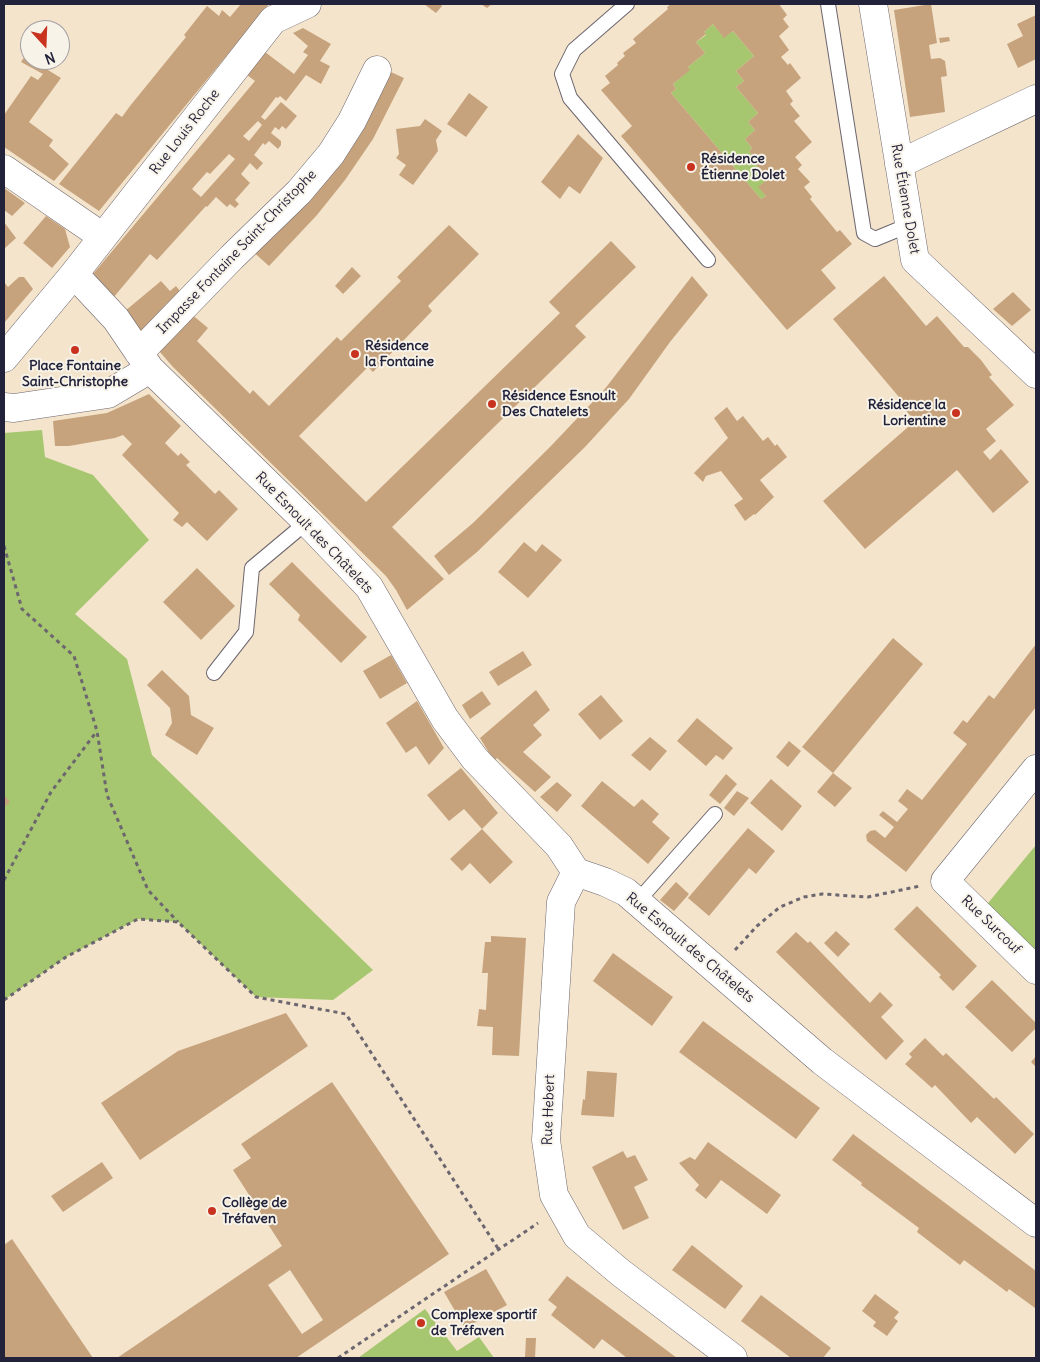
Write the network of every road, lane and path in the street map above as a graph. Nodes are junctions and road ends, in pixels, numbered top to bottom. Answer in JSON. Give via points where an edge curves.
{"nodes":[{"id":1,"x":308,"y":4,"type":"edge"},
{"id":2,"x":627,"y":4,"type":"edge"},
{"id":3,"x":828,"y":4,"type":"edge"},
{"id":4,"x":874,"y":4,"type":"edge"},
{"id":5,"x":376,"y":70,"type":"dead end"},
{"id":6,"x":1036,"y":99,"type":"edge"},
{"id":7,"x":899,"y":164,"type":"junction"},
{"id":8,"x":4,"y":169,"type":"edge"},
{"id":9,"x":909,"y":225,"type":"junction"},
{"id":10,"x":103,"y":237,"type":"junction"},
{"id":11,"x":708,"y":260,"type":"dead end"},
{"id":12,"x":74,"y":274,"type":"junction"},
{"id":13,"x":4,"y":358,"type":"edge"},
{"id":14,"x":144,"y":361,"type":"junction"},
{"id":15,"x":1036,"y":374,"type":"edge"},
{"id":16,"x":4,"y":407,"type":"edge"},
{"id":17,"x":307,"y":522,"type":"junction"},
{"id":18,"x":4,"y":546,"type":"edge"},
{"id":19,"x":214,"y":673,"type":"dead end"},
{"id":20,"x":97,"y":731,"type":"junction"},
{"id":21,"x":1036,"y":769,"type":"edge"},
{"id":22,"x":1028,"y":797,"type":"edge"},
{"id":23,"x":716,"y":814,"type":"dead end"},
{"id":24,"x":576,"y":872,"type":"junction"},
{"id":25,"x":4,"y":880,"type":"edge"},
{"id":26,"x":945,"y":881,"type":"junction"},
{"id":27,"x":637,"y":902,"type":"junction"},
{"id":28,"x":178,"y":922,"type":"junction"},
{"id":29,"x":1036,"y":970,"type":"edge"},
{"id":30,"x":719,"y":971,"type":"junction"},
{"id":31,"x":4,"y":1000,"type":"edge"},
{"id":32,"x":561,"y":1207,"type":"junction"},
{"id":33,"x":1036,"y":1223,"type":"edge"},
{"id":34,"x":499,"y":1250,"type":"junction"},
{"id":35,"x":338,"y":1358,"type":"edge"},
{"id":36,"x":733,"y":1358,"type":"edge"}],
"edges":[{"from":1,"to":10,"type":"street","name":"Rue Louis Roche","via":[[273,20]]},
{"from":2,"to":11,"type":"lane","via":[[574,50],[562,74],[570,98]]},
{"from":3,"to":9,"type":"lane","via":[[864,232],[875,239]]},
{"from":4,"to":7,"type":"street","name":"Rue Étienne Dolet"},
{"from":5,"to":14,"type":"street","name":"Impasse Fontaine Saint-Christophe","via":[[347,129],[330,154],[299,192],[232,257]]},
{"from":6,"to":7,"type":"street"},
{"from":7,"to":9,"type":"street","name":"Rue Étienne Dolet"},
{"from":8,"to":10,"type":"street"},
{"from":9,"to":15,"type":"street","name":"Rue Étienne Dolet","via":[[915,260]]},
{"from":10,"to":12,"type":"street","name":"Rue Louis Roche"},
{"from":12,"to":13,"type":"street"},
{"from":12,"to":14,"type":"street","via":[[116,319]]},
{"from":14,"to":16,"type":"street","via":[[108,394]]},
{"from":14,"to":17,"type":"street","name":"Rue Esnoult des Châtelets"},
{"from":17,"to":19,"type":"lane","via":[[252,568],[246,632]]},
{"from":17,"to":24,"type":"street","name":"Rue Esnoult des Châtelets","via":[[370,587],[445,719],[475,759],[559,846]]},
{"from":18,"to":20,"type":"path","via":[[22,609],[74,656]]},
{"from":20,"to":25,"type":"path","via":[[51,792]]},
{"from":20,"to":28,"type":"path","via":[[107,795],[148,890]]},
{"from":21,"to":22,"type":"street"},
{"from":22,"to":26,"type":"street"},
{"from":23,"to":27,"type":"lane"},
{"from":24,"to":27,"type":"street","name":"Rue Esnoult des Châtelets","via":[[626,892]]},
{"from":24,"to":32,"type":"street","name":"Rue Hebert","via":[[562,902],[546,1140],[554,1195]]},
{"from":26,"to":29,"type":"street","name":"Rue Surcouf"},
{"from":26,"to":30,"type":"path","via":[[868,897],[822,894],[796,900],[780,907],[757,926]]},
{"from":27,"to":30,"type":"street","name":"Rue Esnoult des Châtelets"},
{"from":28,"to":31,"type":"path","via":[[138,919],[66,957]]},
{"from":28,"to":34,"type":"path","via":[[256,997],[346,1014]]},
{"from":30,"to":33,"type":"street","name":"Rue Esnoult des Châtelets","via":[[822,1060]]},
{"from":32,"to":34,"type":"path"},
{"from":32,"to":36,"type":"street","name":"Rue Hebert","via":[[577,1236]]},
{"from":34,"to":35,"type":"path"}]}
